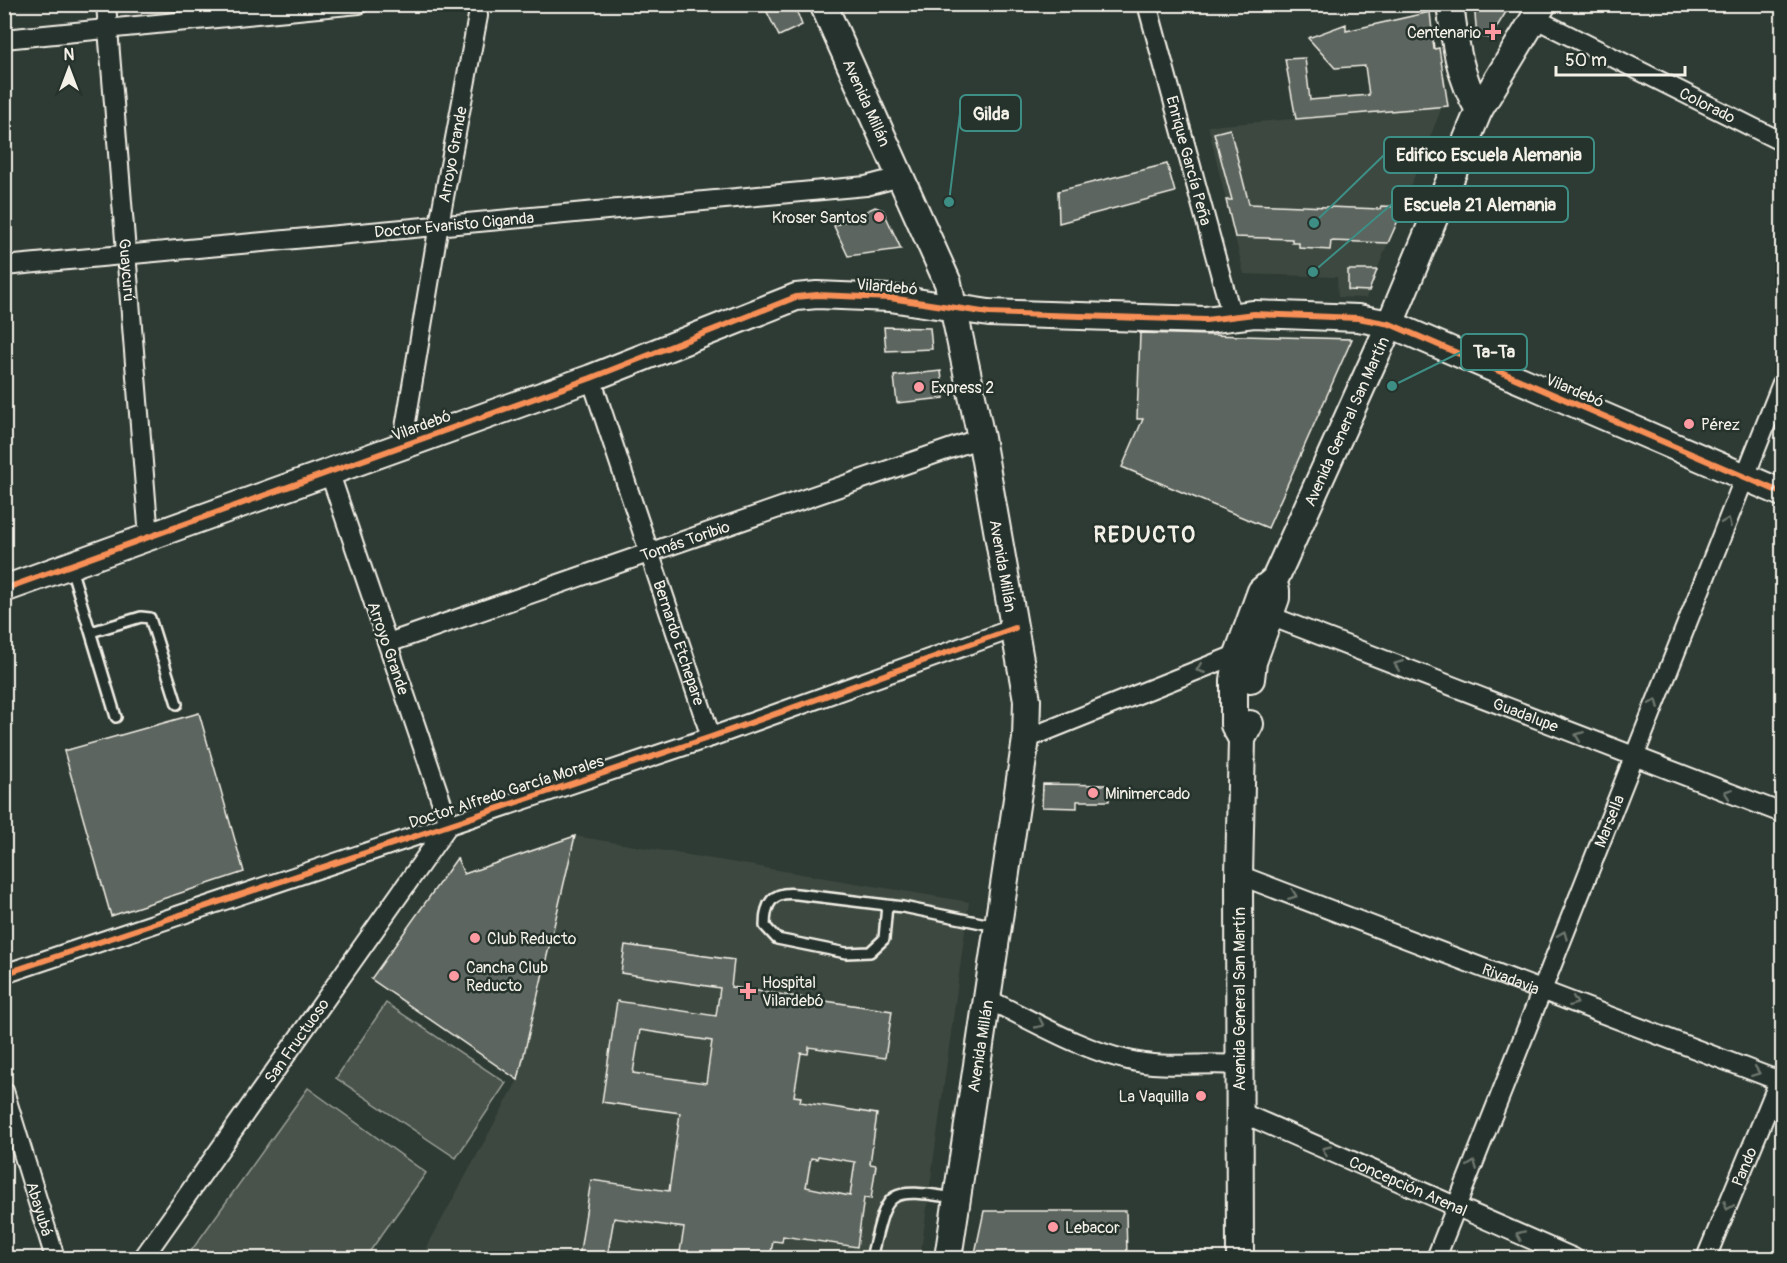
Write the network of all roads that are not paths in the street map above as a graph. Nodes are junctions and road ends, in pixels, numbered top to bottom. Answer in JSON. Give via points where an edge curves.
{"nodes":[{"id":1,"x":106,"y":4,"type":"edge"},
{"id":2,"x":359,"y":4,"type":"edge"},
{"id":3,"x":477,"y":4,"type":"edge"},
{"id":4,"x":823,"y":4,"type":"edge"},
{"id":5,"x":1147,"y":4,"type":"edge"},
{"id":6,"x":1450,"y":4,"type":"edge"},
{"id":7,"x":1538,"y":11,"type":"edge"},
{"id":8,"x":108,"y":28,"type":"junction"},
{"id":9,"x":4,"y":39,"type":"edge"},
{"id":10,"x":1455,"y":39,"type":"junction"},
{"id":11,"x":1497,"y":76,"type":"junction"},
{"id":12,"x":1479,"y":110,"type":"junction"},
{"id":13,"x":1782,"y":142,"type":"edge"},
{"id":14,"x":900,"y":177,"type":"junction"},
{"id":15,"x":439,"y":224,"type":"junction"},
{"id":16,"x":126,"y":255,"type":"junction"},
{"id":17,"x":4,"y":266,"type":"edge"},
{"id":18,"x":954,"y":306,"type":"junction"},
{"id":19,"x":1232,"y":317,"type":"junction"},
{"id":20,"x":1390,"y":324,"type":"junction"},
{"id":21,"x":591,"y":378,"type":"junction"},
{"id":22,"x":1782,"y":384,"type":"edge"},
{"id":23,"x":981,"y":438,"type":"junction"},
{"id":24,"x":402,"y":446,"type":"junction"},
{"id":25,"x":329,"y":471,"type":"junction"},
{"id":26,"x":1745,"y":478,"type":"junction"},
{"id":27,"x":1782,"y":494,"type":"edge"},
{"id":28,"x":149,"y":537,"type":"junction"},
{"id":29,"x":650,"y":552,"type":"junction"},
{"id":30,"x":70,"y":566,"type":"junction"},
{"id":31,"x":1275,"y":579,"type":"junction"},
{"id":32,"x":4,"y":590,"type":"edge"},
{"id":33,"x":1270,"y":616,"type":"junction"},
{"id":34,"x":1015,"y":628,"type":"junction"},
{"id":35,"x":91,"y":632,"type":"junction"},
{"id":36,"x":388,"y":643,"type":"junction"},
{"id":37,"x":1246,"y":658,"type":"junction"},
{"id":38,"x":177,"y":704,"type":"dead end"},
{"id":39,"x":116,"y":717,"type":"dead end"},
{"id":40,"x":711,"y":737,"type":"junction"},
{"id":41,"x":1026,"y":739,"type":"junction"},
{"id":42,"x":1634,"y":758,"type":"junction"},
{"id":43,"x":1782,"y":813,"type":"edge"},
{"id":44,"x":448,"y":824,"type":"junction"},
{"id":45,"x":1239,"y":875,"type":"junction"},
{"id":46,"x":887,"y":905,"type":"junction"},
{"id":47,"x":998,"y":926,"type":"junction"},
{"id":48,"x":4,"y":974,"type":"edge"},
{"id":49,"x":1542,"y":989,"type":"junction"},
{"id":50,"x":987,"y":999,"type":"junction"},
{"id":51,"x":1239,"y":1065,"type":"junction"},
{"id":52,"x":1782,"y":1079,"type":"edge"},
{"id":53,"x":4,"y":1091,"type":"edge"},
{"id":54,"x":1240,"y":1116,"type":"junction"},
{"id":55,"x":957,"y":1198,"type":"junction"},
{"id":56,"x":1456,"y":1206,"type":"junction"},
{"id":57,"x":55,"y":1258,"type":"edge"},
{"id":58,"x":143,"y":1258,"type":"edge"},
{"id":59,"x":871,"y":1258,"type":"edge"},
{"id":60,"x":948,"y":1258,"type":"edge"},
{"id":61,"x":1240,"y":1258,"type":"edge"},
{"id":62,"x":1436,"y":1258,"type":"edge"},
{"id":63,"x":1574,"y":1258,"type":"edge"},
{"id":64,"x":1706,"y":1258,"type":"edge"}],
"edges":[{"from":1,"to":8,"type":"street","name":"Guaycurú"},
{"from":2,"to":8,"type":"street"},
{"from":3,"to":15,"type":"street","name":"Arroyo Grande","via":[[478,16]]},
{"from":4,"to":14,"type":"main road","name":"Avenida Millán"},
{"from":5,"to":19,"type":"street","name":"Enrique García Peña"},
{"from":6,"to":10,"type":"main road"},
{"from":7,"to":11,"type":"main road","name":"Avenida General San Martín"},
{"from":7,"to":13,"type":"street","name":"Colorado"},
{"from":8,"to":9,"type":"street"},
{"from":8,"to":16,"type":"street","name":"Guaycurú"},
{"from":10,"to":11,"type":"main road","via":[[1469,56]]},
{"from":10,"to":12,"type":"main road","via":[[1467,89]]},
{"from":11,"to":12,"type":"main road","name":"Avenida General San Martín"},
{"from":12,"to":20,"type":"main road","name":"Avenida General San Martín"},
{"from":14,"to":15,"type":"street","name":"Doctor Evaristo Ciganda","via":[[867,186]]},
{"from":14,"to":18,"type":"main road","name":"Avenida Millán","via":[[948,283]]},
{"from":15,"to":16,"type":"street","name":"Doctor Evaristo Ciganda"},
{"from":15,"to":24,"type":"street","name":"Arroyo Grande"},
{"from":16,"to":17,"type":"street","name":"Doctor Evaristo Ciganda"},
{"from":16,"to":28,"type":"street","name":"Guaycurú"},
{"from":18,"to":19,"type":"main road","name":"Vilardebó","via":[[989,313],[1206,320]]},
{"from":18,"to":21,"type":"main road","name":"Vilardebó","via":[[890,298],[796,297]]},
{"from":18,"to":23,"type":"main road","name":"Avenida Millán"},
{"from":19,"to":20,"type":"main road","name":"Vilardebó","via":[[1254,314],[1358,318]]},
{"from":20,"to":26,"type":"main road","name":"Vilardebó"},
{"from":20,"to":31,"type":"main road","name":"Avenida General San Martín"},
{"from":21,"to":24,"type":"main road","name":"Vilardebó"},
{"from":21,"to":29,"type":"street","name":"Bernardo Etchepare"},
{"from":22,"to":26,"type":"street","name":"Marsella"},
{"from":23,"to":29,"type":"street","name":"Tomás Toribio"},
{"from":23,"to":34,"type":"main road","name":"Avenida Millán"},
{"from":24,"to":25,"type":"main road","name":"Vilardebó"},
{"from":25,"to":28,"type":"main road","name":"Vilardebó"},
{"from":25,"to":36,"type":"street","name":"Arroyo Grande"},
{"from":26,"to":27,"type":"main road","name":"Vilardebó"},
{"from":42,"to":26,"type":"street","name":"Marsella","one_way":true},
{"from":28,"to":30,"type":"main road","name":"Vilardebó"},
{"from":29,"to":36,"type":"street","name":"Tomás Toribio"},
{"from":29,"to":40,"type":"street","name":"Bernardo Etchepare"},
{"from":30,"to":32,"type":"main road","name":"Vilardebó"},
{"from":30,"to":35,"type":"lane"},
{"from":31,"to":33,"type":"main road","name":"Avenida General San Martín","via":[[1276,598]]},
{"from":31,"to":37,"type":"main road","name":"Avenida General San Martín","via":[[1261,591]]},
{"from":33,"to":37,"type":"main road","name":"Avenida General San Martín"},
{"from":42,"to":33,"type":"street","name":"Guadalupe","one_way":true},
{"from":34,"to":40,"type":"street","name":"Doctor Alfredo García Morales"},
{"from":34,"to":41,"type":"main road","name":"Avenida Millán","via":[[1027,700]]},
{"from":35,"to":38,"type":"lane","via":[[141,617],[150,618]]},
{"from":35,"to":39,"type":"lane"},
{"from":36,"to":44,"type":"street","name":"Arroyo Grande"},
{"from":37,"to":41,"type":"street","one_way":true},
{"from":37,"to":45,"type":"main road","name":"Avenida General San Martín","via":[[1234,680],[1234,725],[1242,739]]},
{"from":40,"to":44,"type":"street","name":"Doctor Alfredo García Morales"},
{"from":41,"to":47,"type":"main road","name":"Avenida Millán"},
{"from":43,"to":42,"type":"street","name":"Guadalupe","one_way":true},
{"from":49,"to":42,"type":"street","name":"Marsella","one_way":true},
{"from":44,"to":48,"type":"street","name":"Doctor Alfredo García Morales"},
{"from":44,"to":58,"type":"street","name":"San Fructuoso"},
{"from":45,"to":49,"type":"street","name":"Rivadavia","one_way":true},
{"from":45,"to":51,"type":"main road","name":"Avenida General San Martín"},
{"from":46,"to":46,"type":"lane","via":[[784,893],[772,897],[765,907],[765,926],[777,939],[846,953],[870,952],[884,939]]},
{"from":46,"to":47,"type":"lane"},
{"from":47,"to":50,"type":"main road","name":"Avenida Millán"},
{"from":49,"to":52,"type":"street","name":"Rivadavia","one_way":true},
{"from":56,"to":49,"type":"street","name":"Marsella","one_way":true},
{"from":50,"to":51,"type":"street","one_way":true,"via":[[1127,1060],[1149,1064]]},
{"from":50,"to":55,"type":"main road","name":"Avenida Millán"},
{"from":51,"to":54,"type":"main road","name":"Avenida General San Martín"},
{"from":52,"to":64,"type":"street","name":"Pando","one_way":true},
{"from":53,"to":57,"type":"street","name":"Abayubá"},
{"from":56,"to":54,"type":"street","name":"Concepción Arenal","one_way":true,"via":[[1249,1116]]},
{"from":54,"to":61,"type":"main road","name":"Avenida General San Martín"},
{"from":55,"to":59,"type":"lane","via":[[899,1193],[882,1215]]},
{"from":55,"to":60,"type":"main road","name":"Avenida Millán"},
{"from":56,"to":62,"type":"street","name":"Marsella"},
{"from":63,"to":56,"type":"street","name":"Concepción Arenal","one_way":true}]}
